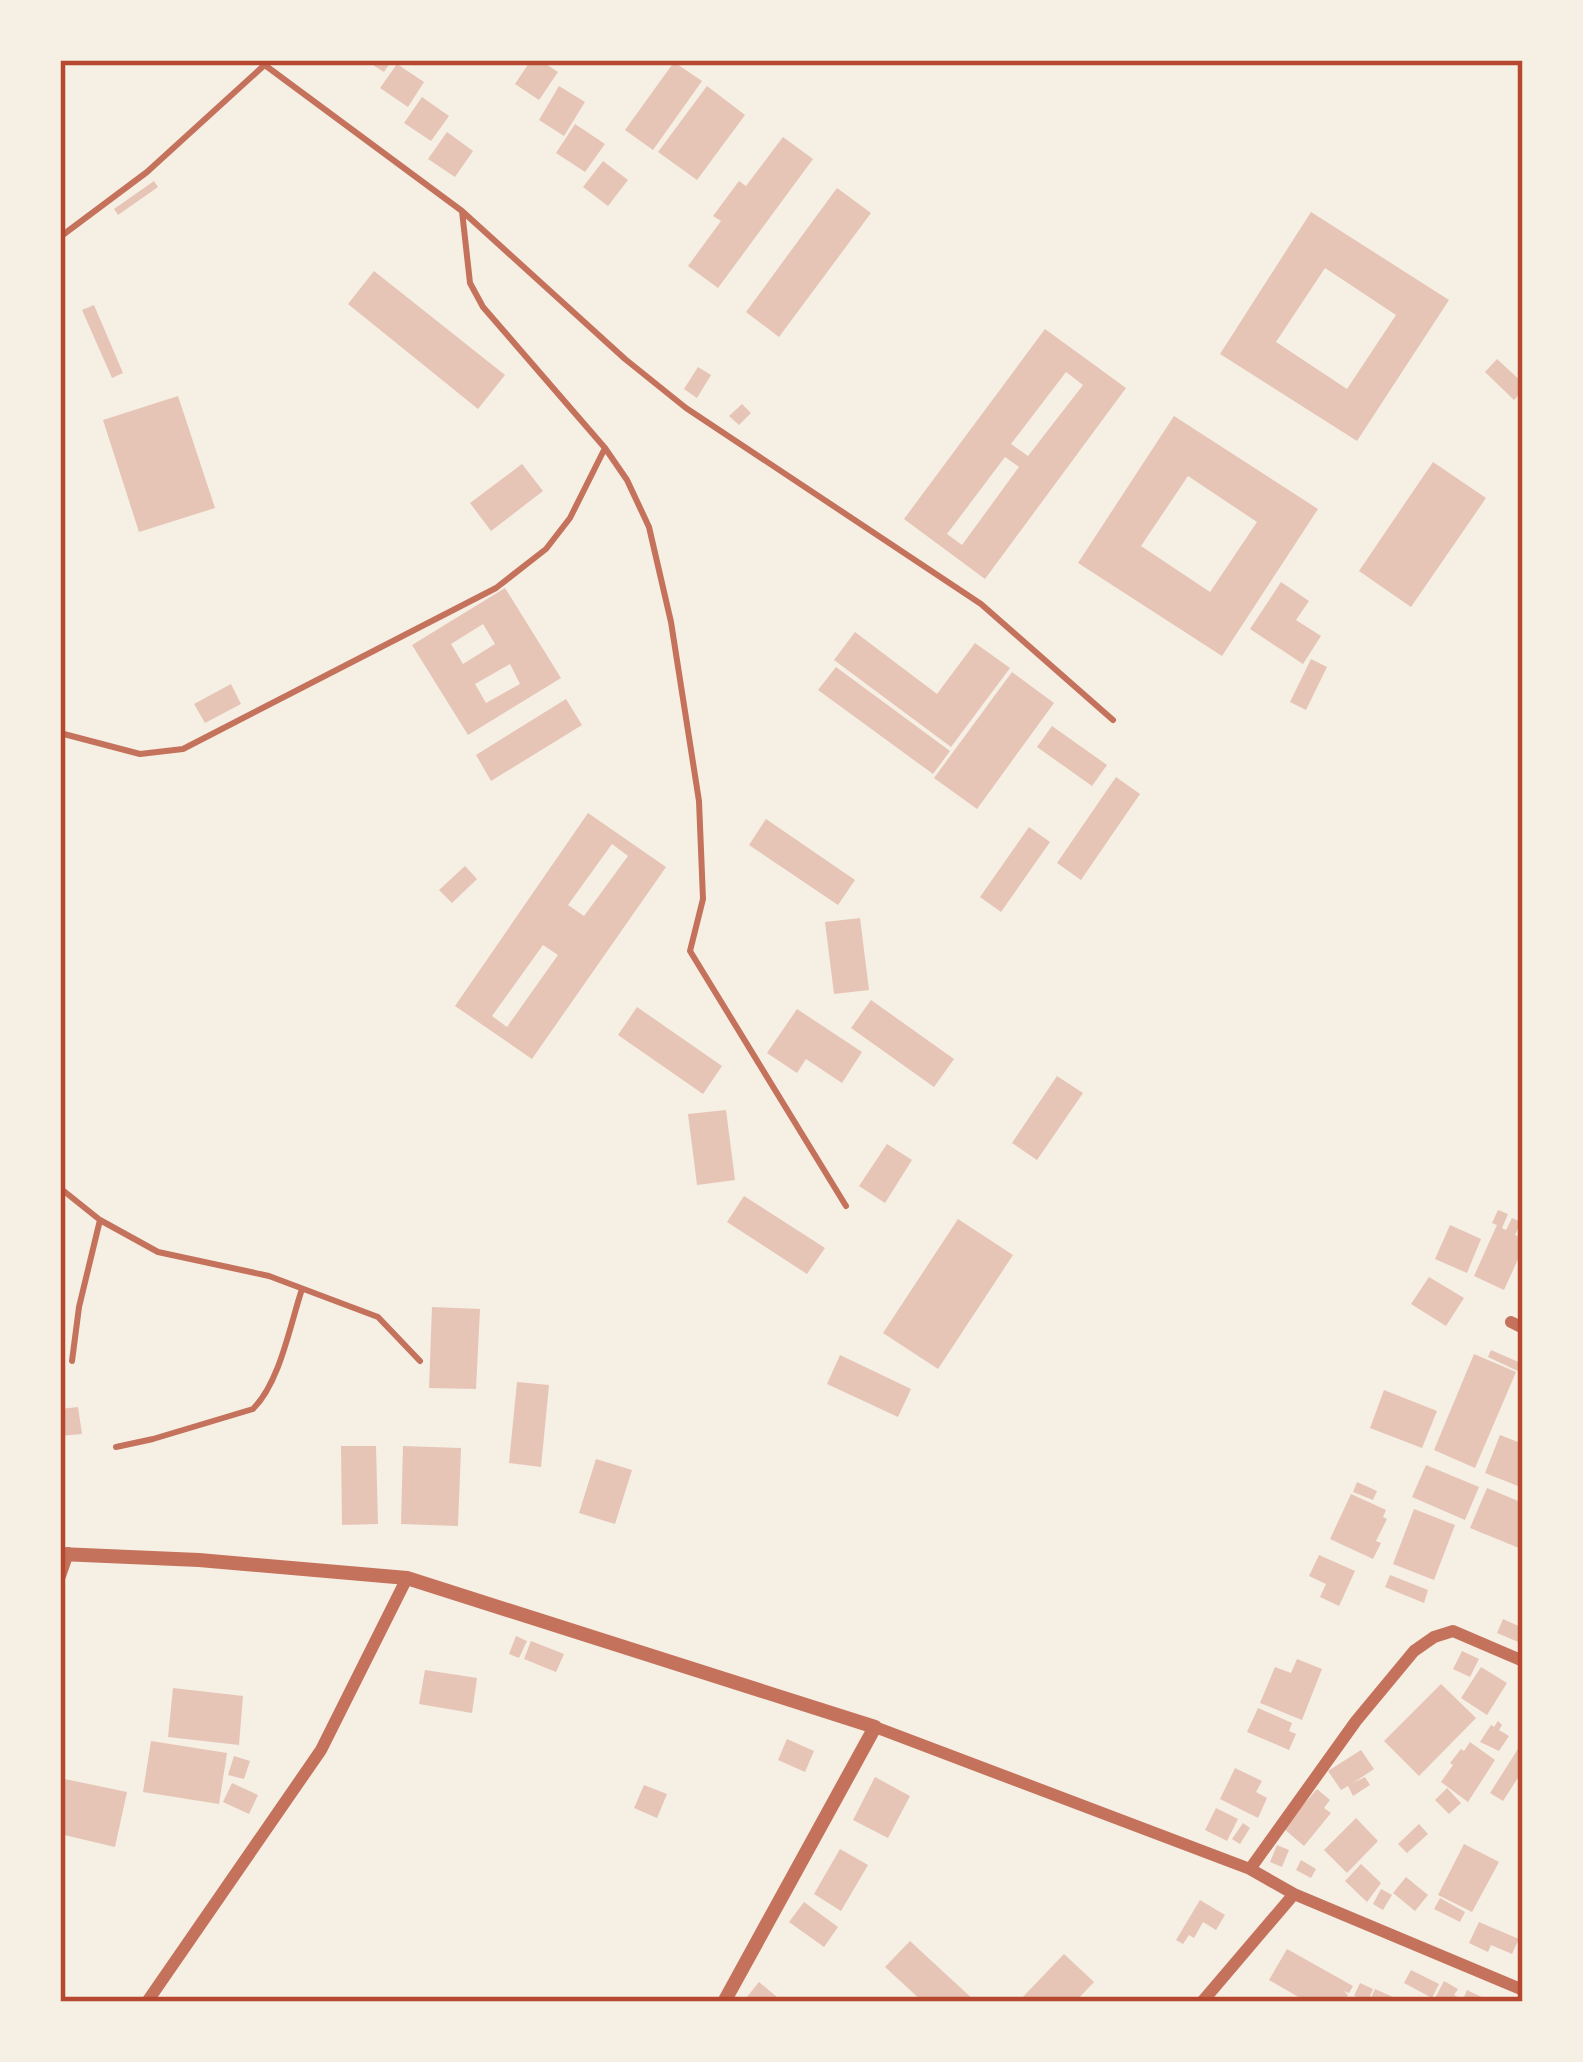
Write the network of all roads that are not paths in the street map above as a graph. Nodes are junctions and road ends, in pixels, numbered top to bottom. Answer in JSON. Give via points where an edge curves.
{"nodes":[{"id":1,"x":265,"y":61,"type":"edge"},
{"id":2,"x":462,"y":211,"type":"junction"},
{"id":3,"x":60,"y":237,"type":"edge"},
{"id":4,"x":604,"y":448,"type":"junction"},
{"id":5,"x":1113,"y":720,"type":"dead end"},
{"id":6,"x":60,"y":733,"type":"edge"},
{"id":7,"x":60,"y":1188,"type":"edge"},
{"id":8,"x":846,"y":1206,"type":"dead end"},
{"id":9,"x":100,"y":1220,"type":"junction"},
{"id":10,"x":302,"y":1289,"type":"junction"},
{"id":11,"x":72,"y":1361,"type":"dead end"},
{"id":12,"x":420,"y":1361,"type":"dead end"},
{"id":13,"x":116,"y":1447,"type":"dead end"},
{"id":14,"x":64,"y":1553,"type":"edge"},
{"id":15,"x":60,"y":1576,"type":"edge"},
{"id":16,"x":407,"y":1578,"type":"junction"},
{"id":17,"x":1523,"y":1661,"type":"edge"},
{"id":18,"x":875,"y":1727,"type":"junction"},
{"id":19,"x":1250,"y":1869,"type":"junction"},
{"id":20,"x":1294,"y":1894,"type":"junction"},
{"id":21,"x":1523,"y":1990,"type":"edge"},
{"id":22,"x":146,"y":2002,"type":"edge"},
{"id":23,"x":724,"y":2002,"type":"edge"},
{"id":24,"x":1202,"y":2002,"type":"edge"}],
"edges":[{"from":1,"to":2,"type":"lane"},
{"from":1,"to":3,"type":"lane","via":[[147,172]]},
{"from":2,"to":4,"type":"lane","via":[[470,283],[483,307]]},
{"from":2,"to":5,"type":"lane","via":[[686,408],[981,604]]},
{"from":4,"to":6,"type":"lane","via":[[570,518],[546,549],[496,588],[183,749],[140,754]]},
{"from":4,"to":8,"type":"lane","via":[[649,527],[671,622],[699,801],[703,899],[690,951]]},
{"from":7,"to":9,"type":"lane"},
{"from":9,"to":10,"type":"lane","via":[[158,1252]]},
{"from":9,"to":11,"type":"lane"},
{"from":10,"to":12,"type":"lane","via":[[378,1317]]},
{"from":10,"to":13,"type":"lane","via":[[274,1375],[253,1408]]},
{"from":14,"to":15,"type":"street"},
{"from":14,"to":16,"type":"street"},
{"from":16,"to":18,"type":"street"},
{"from":16,"to":22,"type":"street","via":[[321,1750]]},
{"from":17,"to":19,"type":"street","via":[[1453,1630],[1414,1651]]},
{"from":18,"to":19,"type":"street"},
{"from":18,"to":23,"type":"street"},
{"from":19,"to":20,"type":"street"},
{"from":20,"to":21,"type":"street"},
{"from":20,"to":24,"type":"street"}]}
